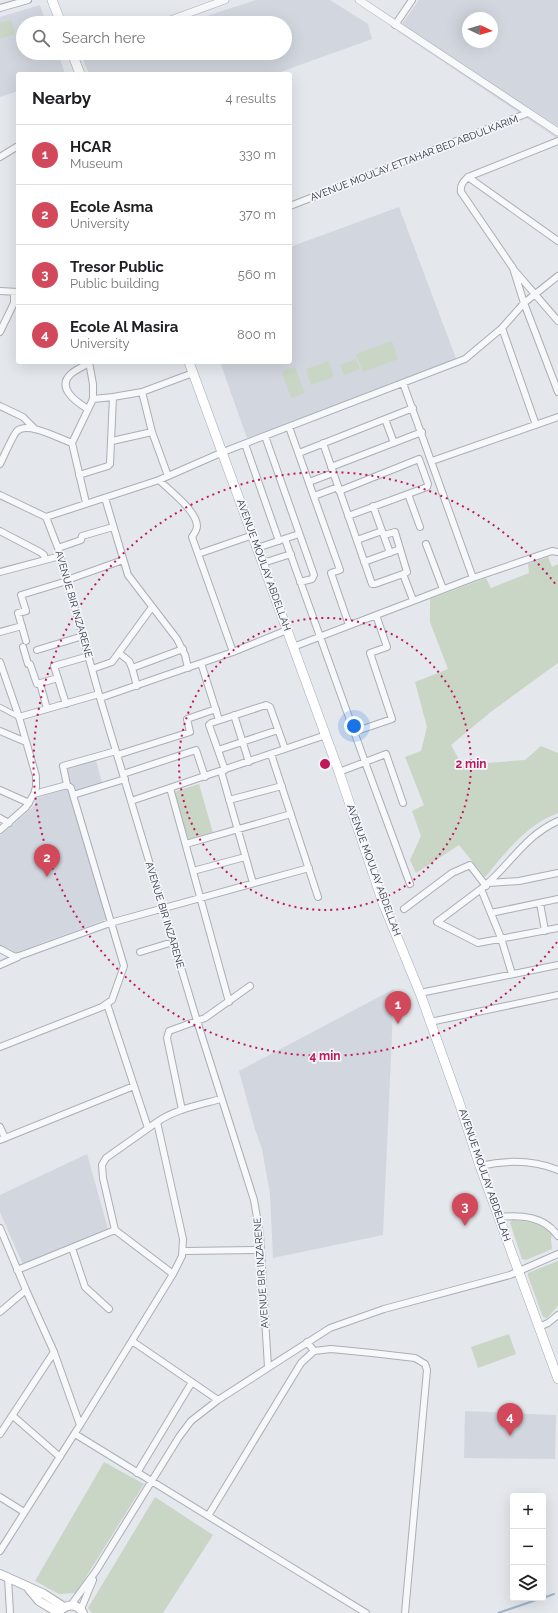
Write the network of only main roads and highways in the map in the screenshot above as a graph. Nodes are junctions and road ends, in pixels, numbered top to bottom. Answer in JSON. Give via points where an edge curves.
{"nodes":[{"id":1,"x":52,"y":0,"type":"edge"},
{"id":2,"x":58,"y":16,"type":"edge"},
{"id":3,"x":75,"y":60,"type":"edge"},
{"id":4,"x":79,"y":72,"type":"edge"},
{"id":5,"x":190,"y":364,"type":"edge"},
{"id":6,"x":558,"y":1379,"type":"edge"},
{"id":7,"x":0,"y":1574,"type":"edge"},
{"id":8,"x":63,"y":1610,"type":"edge"},
{"id":9,"x":82,"y":1611,"type":"edge"}],
"edges":[{"from":1,"to":2,"type":"main road"},
{"from":3,"to":4,"type":"main road"},
{"from":5,"to":6,"type":"main road","name":"AVENUE MOULAY ABDELLAH","via":[[294,647],[384,903],[460,1102],[480,1166]]},
{"from":7,"to":8,"type":"main road","via":[[44,1594]]},
{"from":8,"to":9,"type":"main road","via":[[75,1606]]}]}
